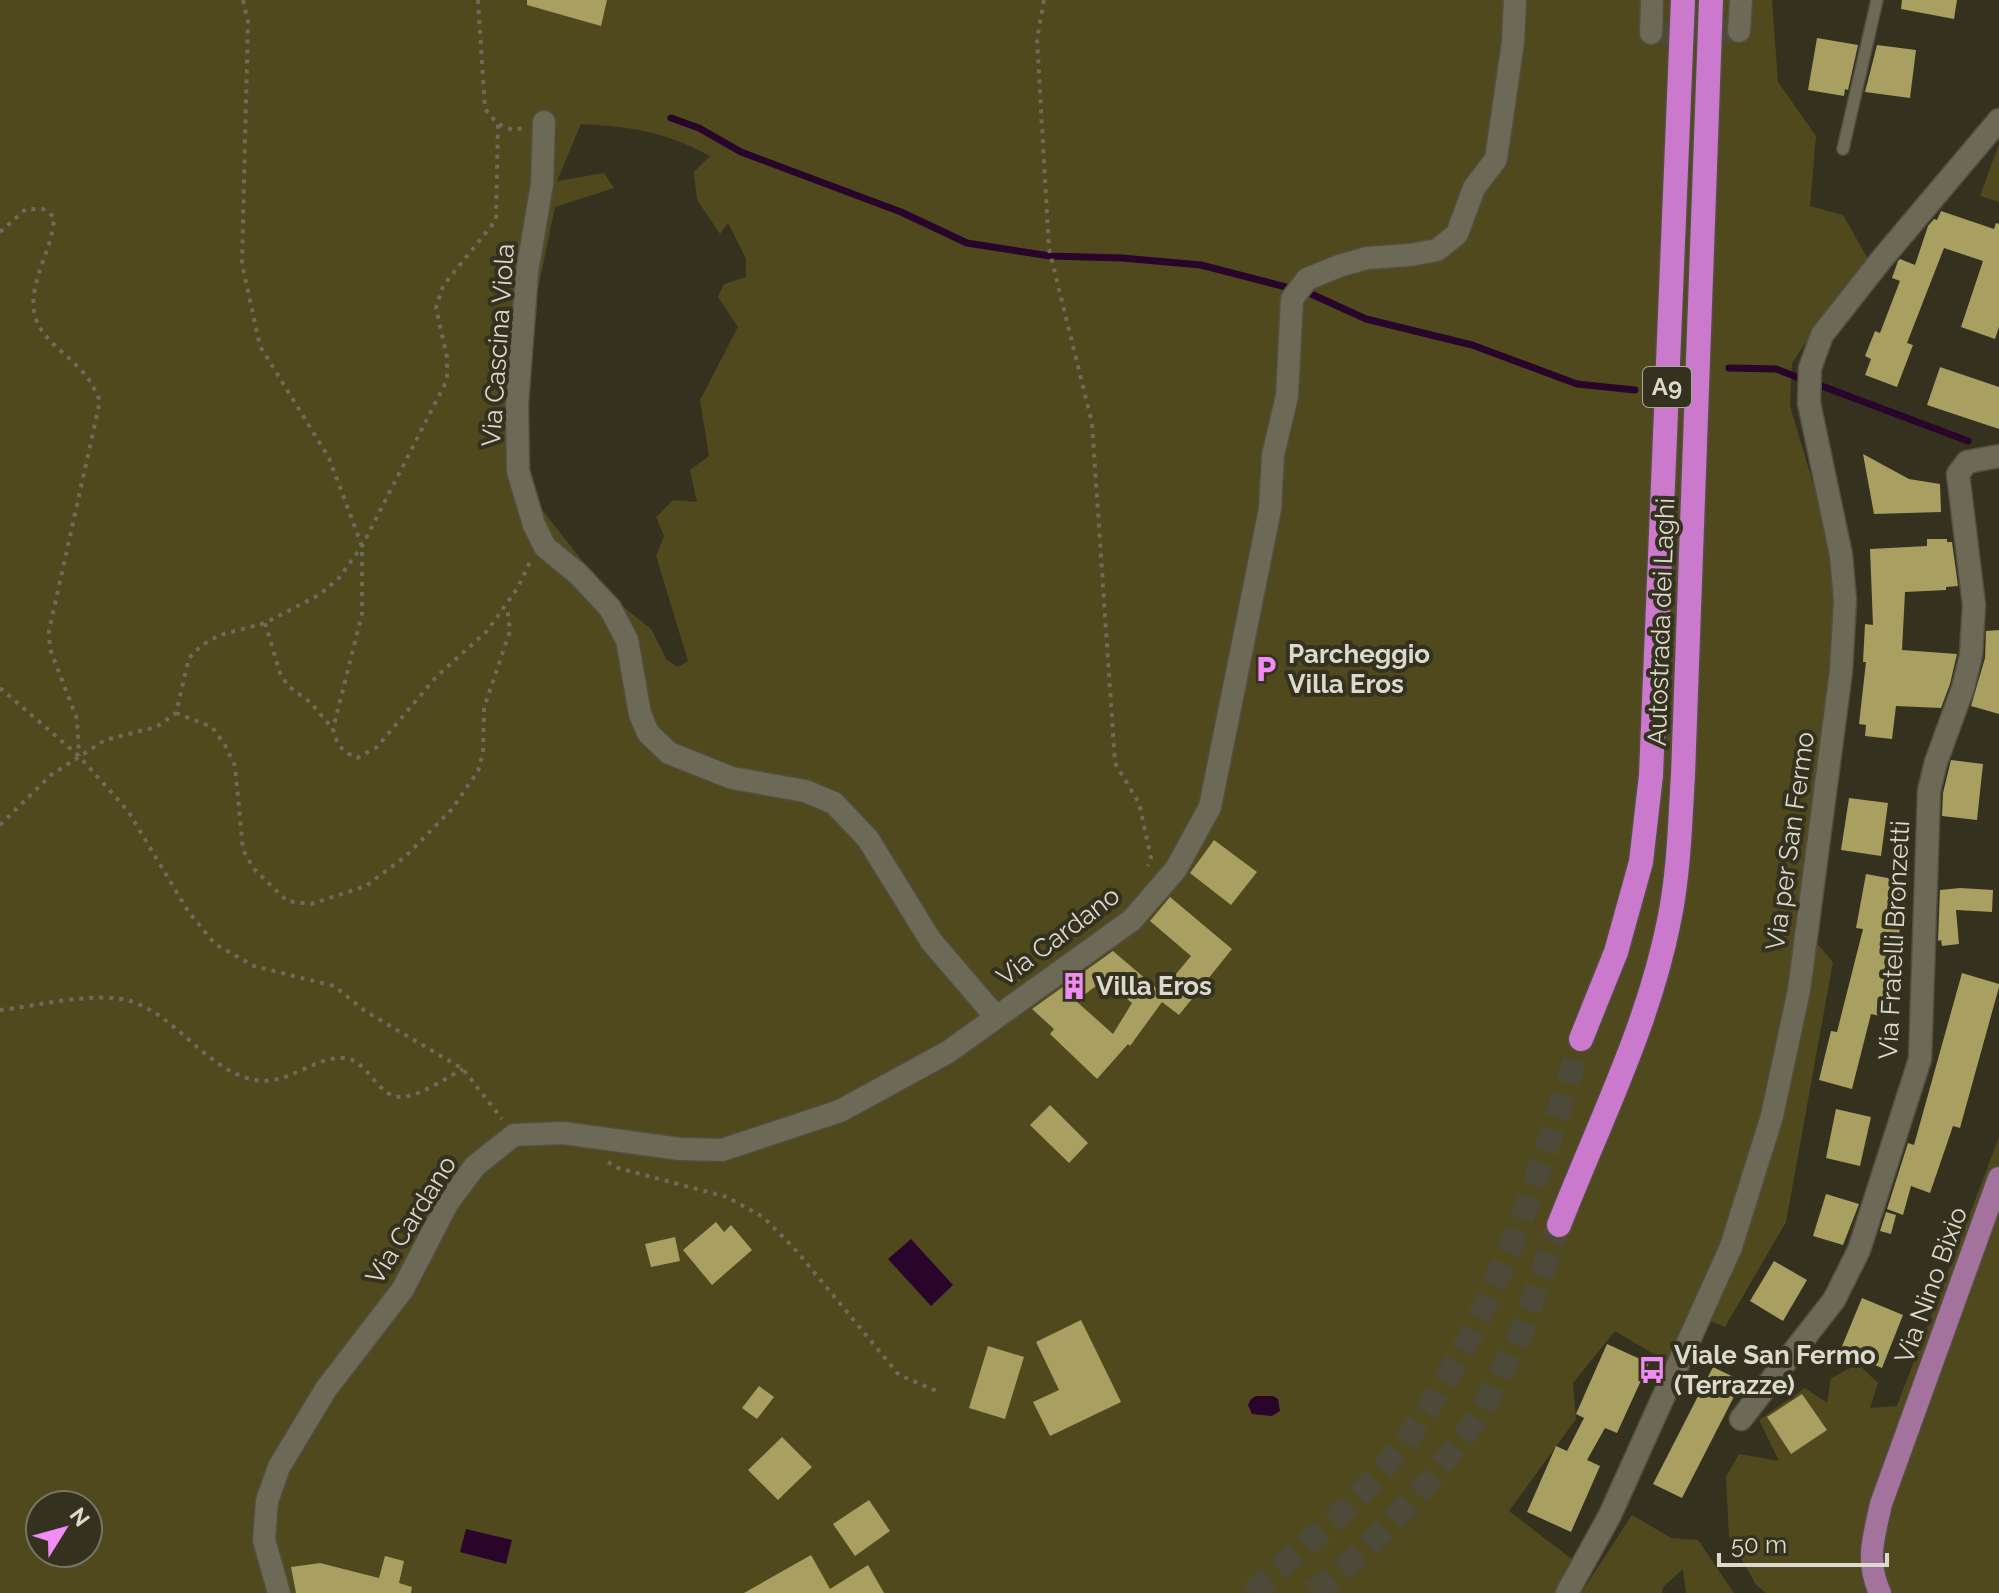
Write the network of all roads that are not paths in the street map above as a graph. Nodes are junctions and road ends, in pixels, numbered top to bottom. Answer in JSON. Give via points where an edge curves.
{"nodes":[{"id":1,"x":1515,"y":0,"type":"edge"},
{"id":2,"x":1652,"y":0,"type":"edge"},
{"id":3,"x":1683,"y":0,"type":"edge"},
{"id":4,"x":1711,"y":0,"type":"edge"},
{"id":5,"x":1741,"y":0,"type":"edge"},
{"id":6,"x":1877,"y":0,"type":"edge"},
{"id":7,"x":1739,"y":31,"type":"dead end"},
{"id":8,"x":1651,"y":33,"type":"dead end"},
{"id":9,"x":1999,"y":120,"type":"edge"},
{"id":10,"x":544,"y":122,"type":"road end"},
{"id":11,"x":1843,"y":149,"type":"dead end"},
{"id":12,"x":1999,"y":456,"type":"edge"},
{"id":13,"x":996,"y":1017,"type":"junction"},
{"id":14,"x":1581,"y":1039,"type":"tunnel mouth"},
{"id":15,"x":1999,"y":1178,"type":"edge"},
{"id":16,"x":1559,"y":1225,"type":"tunnel mouth"},
{"id":17,"x":1741,"y":1419,"type":"dead end"},
{"id":18,"x":279,"y":1593,"type":"edge"},
{"id":19,"x":1567,"y":1593,"type":"edge"},
{"id":20,"x":1880,"y":1593,"type":"edge"}],
"edges":[{"from":1,"to":13,"type":"street","name":"Via Cardano","via":[[1496,159],[1474,188],[1457,234],[1437,250],[1339,266],[1307,279],[1292,299],[1287,396],[1273,455],[1270,509],[1210,807],[1176,869],[1132,920]]},
{"from":2,"to":8,"type":"street"},
{"from":3,"to":14,"type":"highway","name":"Autostrada dei Laghi","number":"A9","bridge":true,"via":[[1651,775],[1641,862],[1616,952]]},
{"from":4,"to":16,"type":"highway","name":"Autostrada dei Laghi","number":"A9","bridge":true,"via":[[1683,775],[1670,920],[1627,1062]]},
{"from":5,"to":7,"type":"street"},
{"from":6,"to":11,"type":"lane"},
{"from":9,"to":19,"type":"street","name":"Via per San Fermo","via":[[1822,335],[1810,368],[1809,403],[1841,555],[1845,600],[1841,671],[1799,990],[1772,1116],[1731,1247],[1610,1515]]},
{"from":10,"to":13,"type":"street","name":"Via Cascina Viola","via":[[517,404],[518,471],[545,547],[610,608],[627,640],[648,733],[669,753],[732,778],[805,791],[834,803],[868,839],[931,941]]},
{"from":12,"to":17,"type":"street","name":"Via Fratelli Bronzetti","via":[[1967,462],[1958,474],[1974,605],[1971,655],[1929,791],[1920,1059],[1859,1250],[1834,1300]]},
{"from":13,"to":18,"type":"street","name":"Via Cardano","via":[[948,1052],[840,1111],[722,1150],[563,1133],[514,1135],[475,1166],[447,1204],[403,1289],[326,1389],[279,1467],[267,1501],[264,1540]]},
{"from":15,"to":20,"type":"main road","name":"Via Nino Bixio","via":[[1881,1504],[1871,1551],[1872,1576]]}]}
